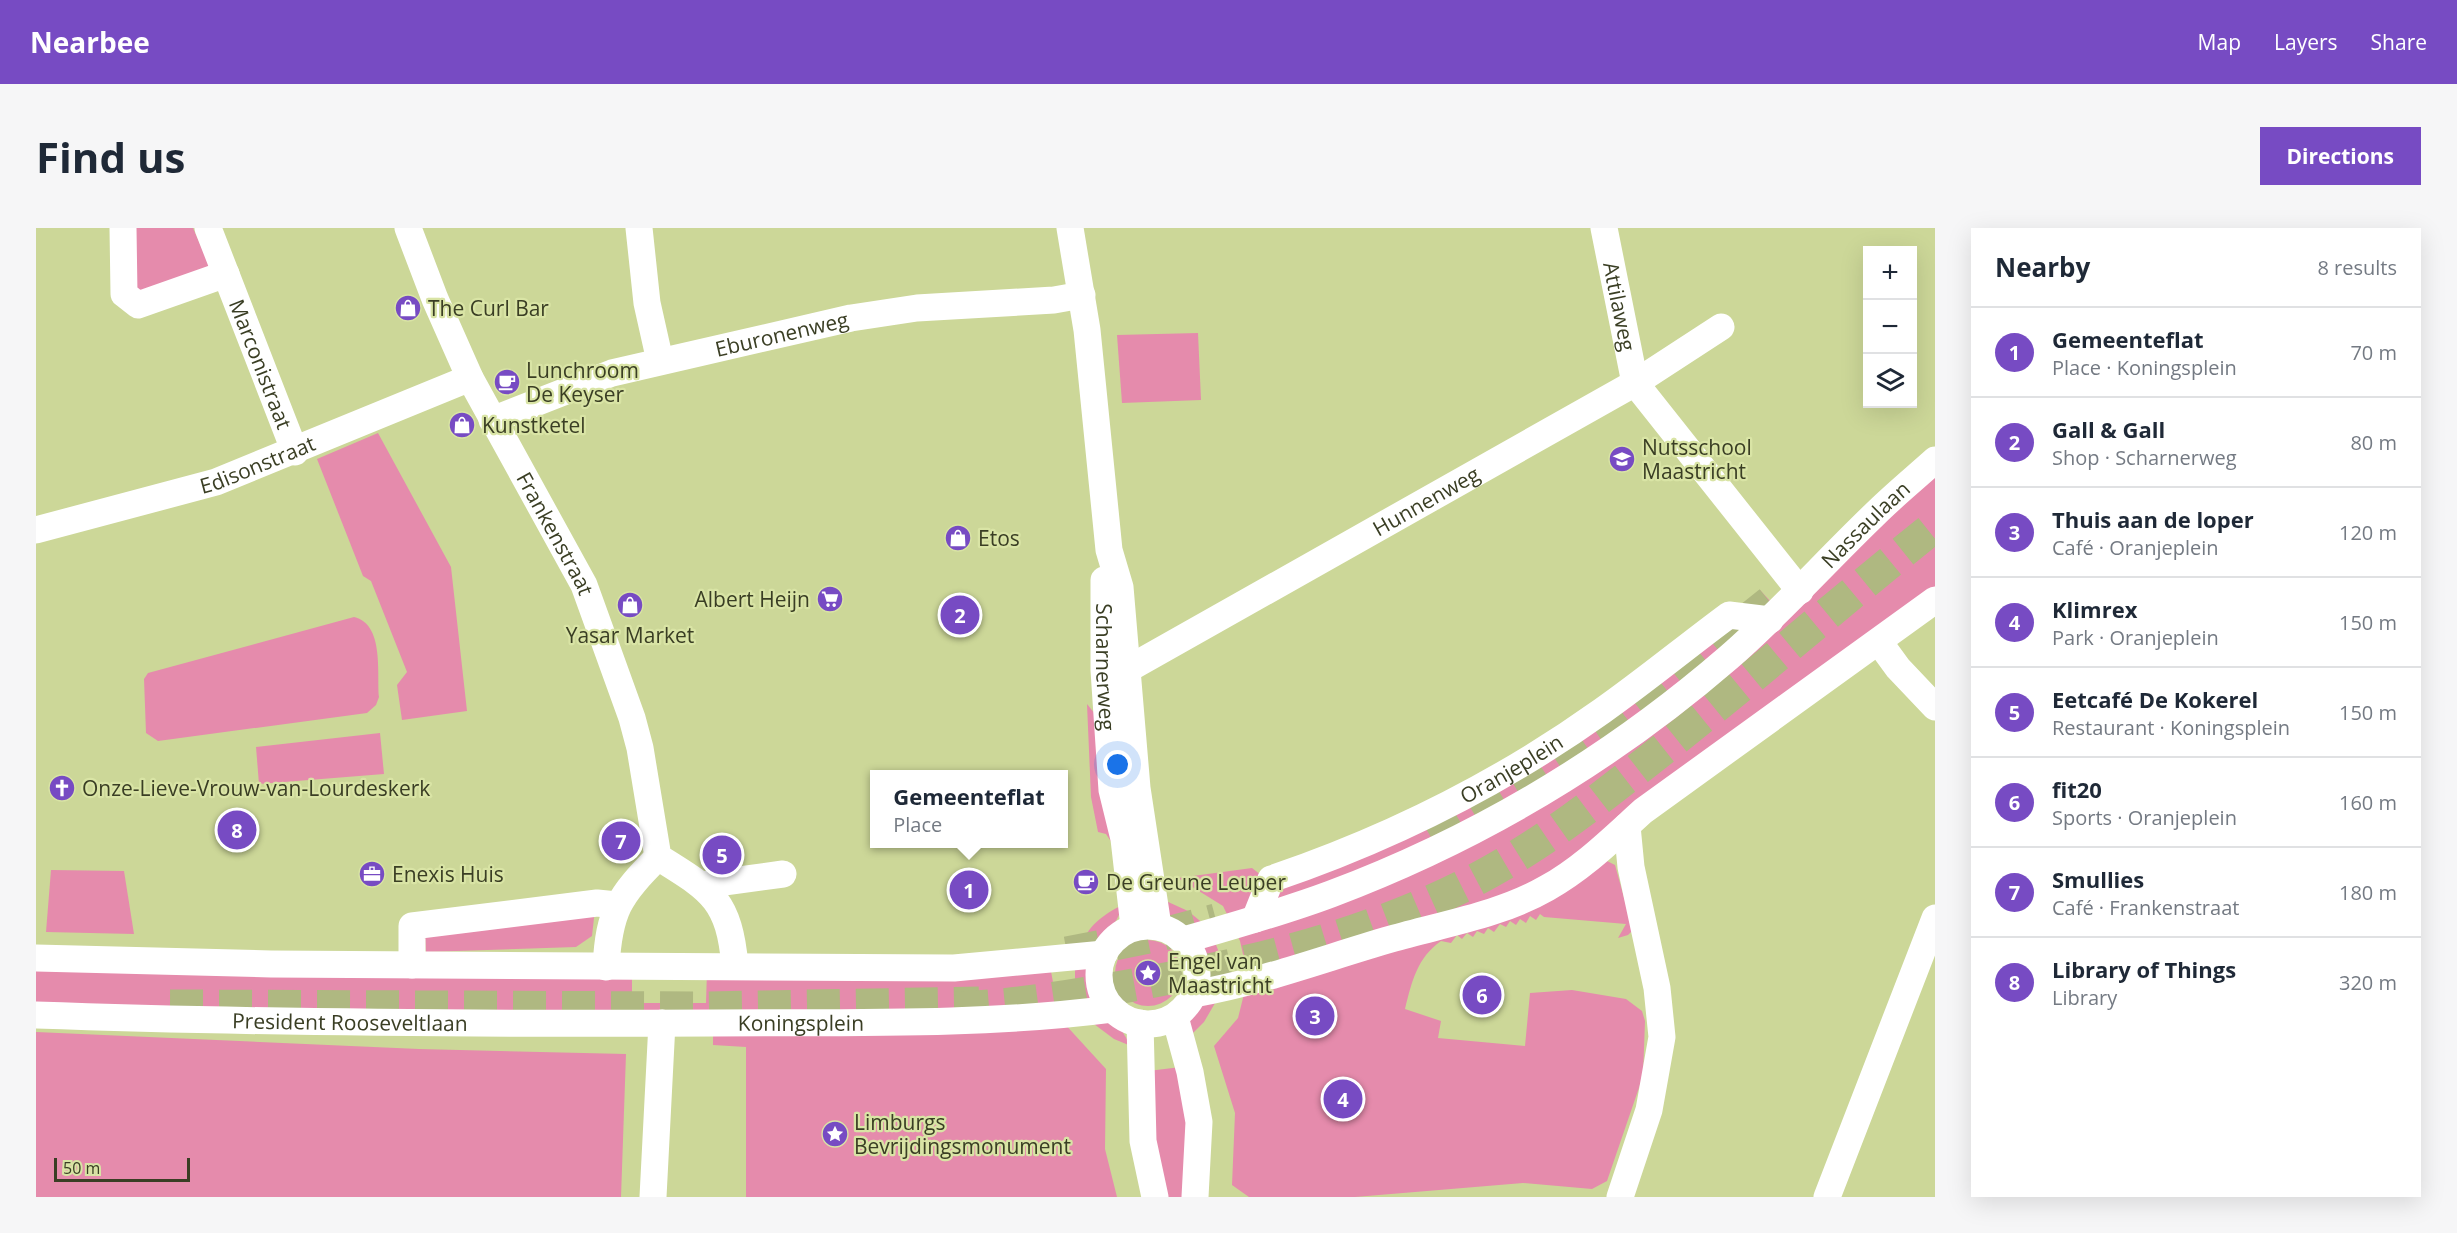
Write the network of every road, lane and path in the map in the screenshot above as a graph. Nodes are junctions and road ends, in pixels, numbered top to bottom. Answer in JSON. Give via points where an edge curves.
{"nodes":[{"id":1,"x":123,"y":228,"type":"edge"},
{"id":2,"x":208,"y":228,"type":"edge"},
{"id":3,"x":408,"y":228,"type":"edge"},
{"id":4,"x":639,"y":228,"type":"edge"},
{"id":5,"x":1070,"y":228,"type":"edge"},
{"id":6,"x":1604,"y":228,"type":"edge"},
{"id":7,"x":226,"y":274,"type":"junction"},
{"id":8,"x":1082,"y":296,"type":"junction"},
{"id":9,"x":1721,"y":327,"type":"dead end"},
{"id":10,"x":660,"y":361,"type":"junction"},
{"id":11,"x":470,"y":378,"type":"junction"},
{"id":12,"x":1635,"y":384,"type":"junction"},
{"id":13,"x":492,"y":420,"type":"junction"},
{"id":14,"x":295,"y":452,"type":"junction"},
{"id":15,"x":1935,"y":460,"type":"edge"},
{"id":16,"x":36,"y":530,"type":"edge"},
{"id":17,"x":1109,"y":550,"type":"junction"},
{"id":18,"x":1800,"y":591,"type":"junction"},
{"id":19,"x":1935,"y":600,"type":"edge"},
{"id":20,"x":1770,"y":620,"type":"junction"},
{"id":21,"x":1879,"y":642,"type":"junction"},
{"id":22,"x":1128,"y":669,"type":"junction"},
{"id":23,"x":1935,"y":707,"type":"edge"},
{"id":24,"x":1627,"y":826,"type":"junction"},
{"id":25,"x":658,"y":856,"type":"junction"},
{"id":26,"x":783,"y":874,"type":"dead end"},
{"id":27,"x":702,"y":885,"type":"junction"},
{"id":28,"x":617,"y":905,"type":"junction"},
{"id":29,"x":1935,"y":918,"type":"edge"},
{"id":30,"x":1256,"y":919,"type":"junction"},
{"id":31,"x":1146,"y":926,"type":"junction"},
{"id":32,"x":1184,"y":940,"type":"junction"},
{"id":33,"x":1104,"y":954,"type":"junction"},
{"id":34,"x":36,"y":958,"type":"edge"},
{"id":35,"x":412,"y":965,"type":"junction"},
{"id":36,"x":735,"y":966,"type":"junction"},
{"id":37,"x":606,"y":967,"type":"junction"},
{"id":38,"x":1194,"y":994,"type":"junction"},
{"id":39,"x":1112,"y":1009,"type":"junction"},
{"id":40,"x":36,"y":1015,"type":"edge"},
{"id":41,"x":1175,"y":1017,"type":"junction"},
{"id":42,"x":662,"y":1023,"type":"junction"},
{"id":43,"x":1140,"y":1023,"type":"junction"},
{"id":44,"x":654,"y":1197,"type":"edge"},
{"id":45,"x":1155,"y":1197,"type":"edge"},
{"id":46,"x":1195,"y":1197,"type":"edge"},
{"id":47,"x":1620,"y":1197,"type":"edge"},
{"id":48,"x":1827,"y":1197,"type":"edge"}],
"edges":[{"from":1,"to":7,"type":"street","name":"Marconistraat","via":[[124,294],[138,305]]},
{"from":2,"to":7,"type":"street","name":"Marconistraat"},
{"from":3,"to":11,"type":"street","name":"Frankenstraat"},
{"from":4,"to":10,"type":"street","via":[[647,303]]},
{"from":5,"to":8,"type":"street","name":"Scharnerweg"},
{"from":6,"to":12,"type":"street","name":"Attilaweg"},
{"from":7,"to":14,"type":"street","name":"Marconistraat"},
{"from":8,"to":10,"type":"street","name":"Eburonenweg","via":[[886,312]]},
{"from":8,"to":17,"type":"street","name":"Scharnerweg"},
{"from":9,"to":12,"type":"street","name":"Hunnenweg"},
{"from":10,"to":13,"type":"street","name":"Eburonenweg","via":[[612,373]]},
{"from":11,"to":13,"type":"street","name":"Frankenstraat"},
{"from":11,"to":14,"type":"street","name":"Edisonstraat"},
{"from":12,"to":18,"type":"street"},
{"from":12,"to":22,"type":"street","name":"Hunnenweg"},
{"from":13,"to":25,"type":"street","name":"Frankenstraat","via":[[584,585],[602,631],[640,748]]},
{"from":14,"to":16,"type":"street","name":"Edisonstraat","via":[[216,482]]},
{"from":15,"to":18,"type":"street","name":"Nassaulaan","via":[[1874,514]]},
{"from":17,"to":22,"type":"street","name":"Scharnerweg","via":[[1120,587]]},
{"from":17,"to":31,"type":"street","name":"Scharnerweg","via":[[1104,590],[1105,692],[1112,790]]},
{"from":18,"to":20,"type":"street","name":"Oranjeplein"},
{"from":19,"to":21,"type":"street"},
{"from":20,"to":30,"type":"street","name":"Oranjeplein","via":[[1621,742],[1530,800],[1376,877]]},
{"from":20,"to":30,"type":"street","name":"Oranjeplein","via":[[1729,615],[1603,711],[1479,789],[1358,847],[1271,879]]},
{"from":21,"to":23,"type":"street"},
{"from":21,"to":24,"type":"street"},
{"from":22,"to":31,"type":"street","name":"Scharnerweg"},
{"from":24,"to":38,"type":"street","via":[[1583,864],[1524,899],[1257,981]]},
{"from":24,"to":47,"type":"street","via":[[1630,867],[1657,988],[1662,1037],[1649,1110]]},
{"from":25,"to":27,"type":"street"},
{"from":25,"to":28,"type":"street"},
{"from":26,"to":27,"type":"street"},
{"from":27,"to":36,"type":"street","via":[[729,922]]},
{"from":28,"to":35,"type":"street","via":[[597,903],[412,926]]},
{"from":28,"to":37,"type":"street","via":[[608,937]]},
{"from":29,"to":48,"type":"street"},
{"from":30,"to":32,"type":"street","name":"Oranjeplein"},
{"from":31,"to":32,"type":"street","via":[[1172,931]]},
{"from":31,"to":33,"type":"street","via":[[1113,940]]},
{"from":32,"to":38,"type":"street","via":[[1196,961],[1198,978]]},
{"from":33,"to":36,"type":"street","via":[[954,968]]},
{"from":33,"to":39,"type":"street","via":[[1099,968],[1100,983]]},
{"from":34,"to":35,"type":"street"},
{"from":35,"to":37,"type":"street"},
{"from":36,"to":37,"type":"street"},
{"from":38,"to":41,"type":"street"},
{"from":39,"to":42,"type":"street","name":"Koningsplein","via":[[977,1021]]},
{"from":39,"to":43,"type":"street"},
{"from":40,"to":42,"type":"street","name":"President Rooseveltlaan","via":[[270,1021]]},
{"from":41,"to":43,"type":"street","via":[[1154,1024]]},
{"from":41,"to":46,"type":"street","via":[[1199,1122]]},
{"from":42,"to":44,"type":"street"},
{"from":43,"to":45,"type":"street","via":[[1143,1141]]}]}
